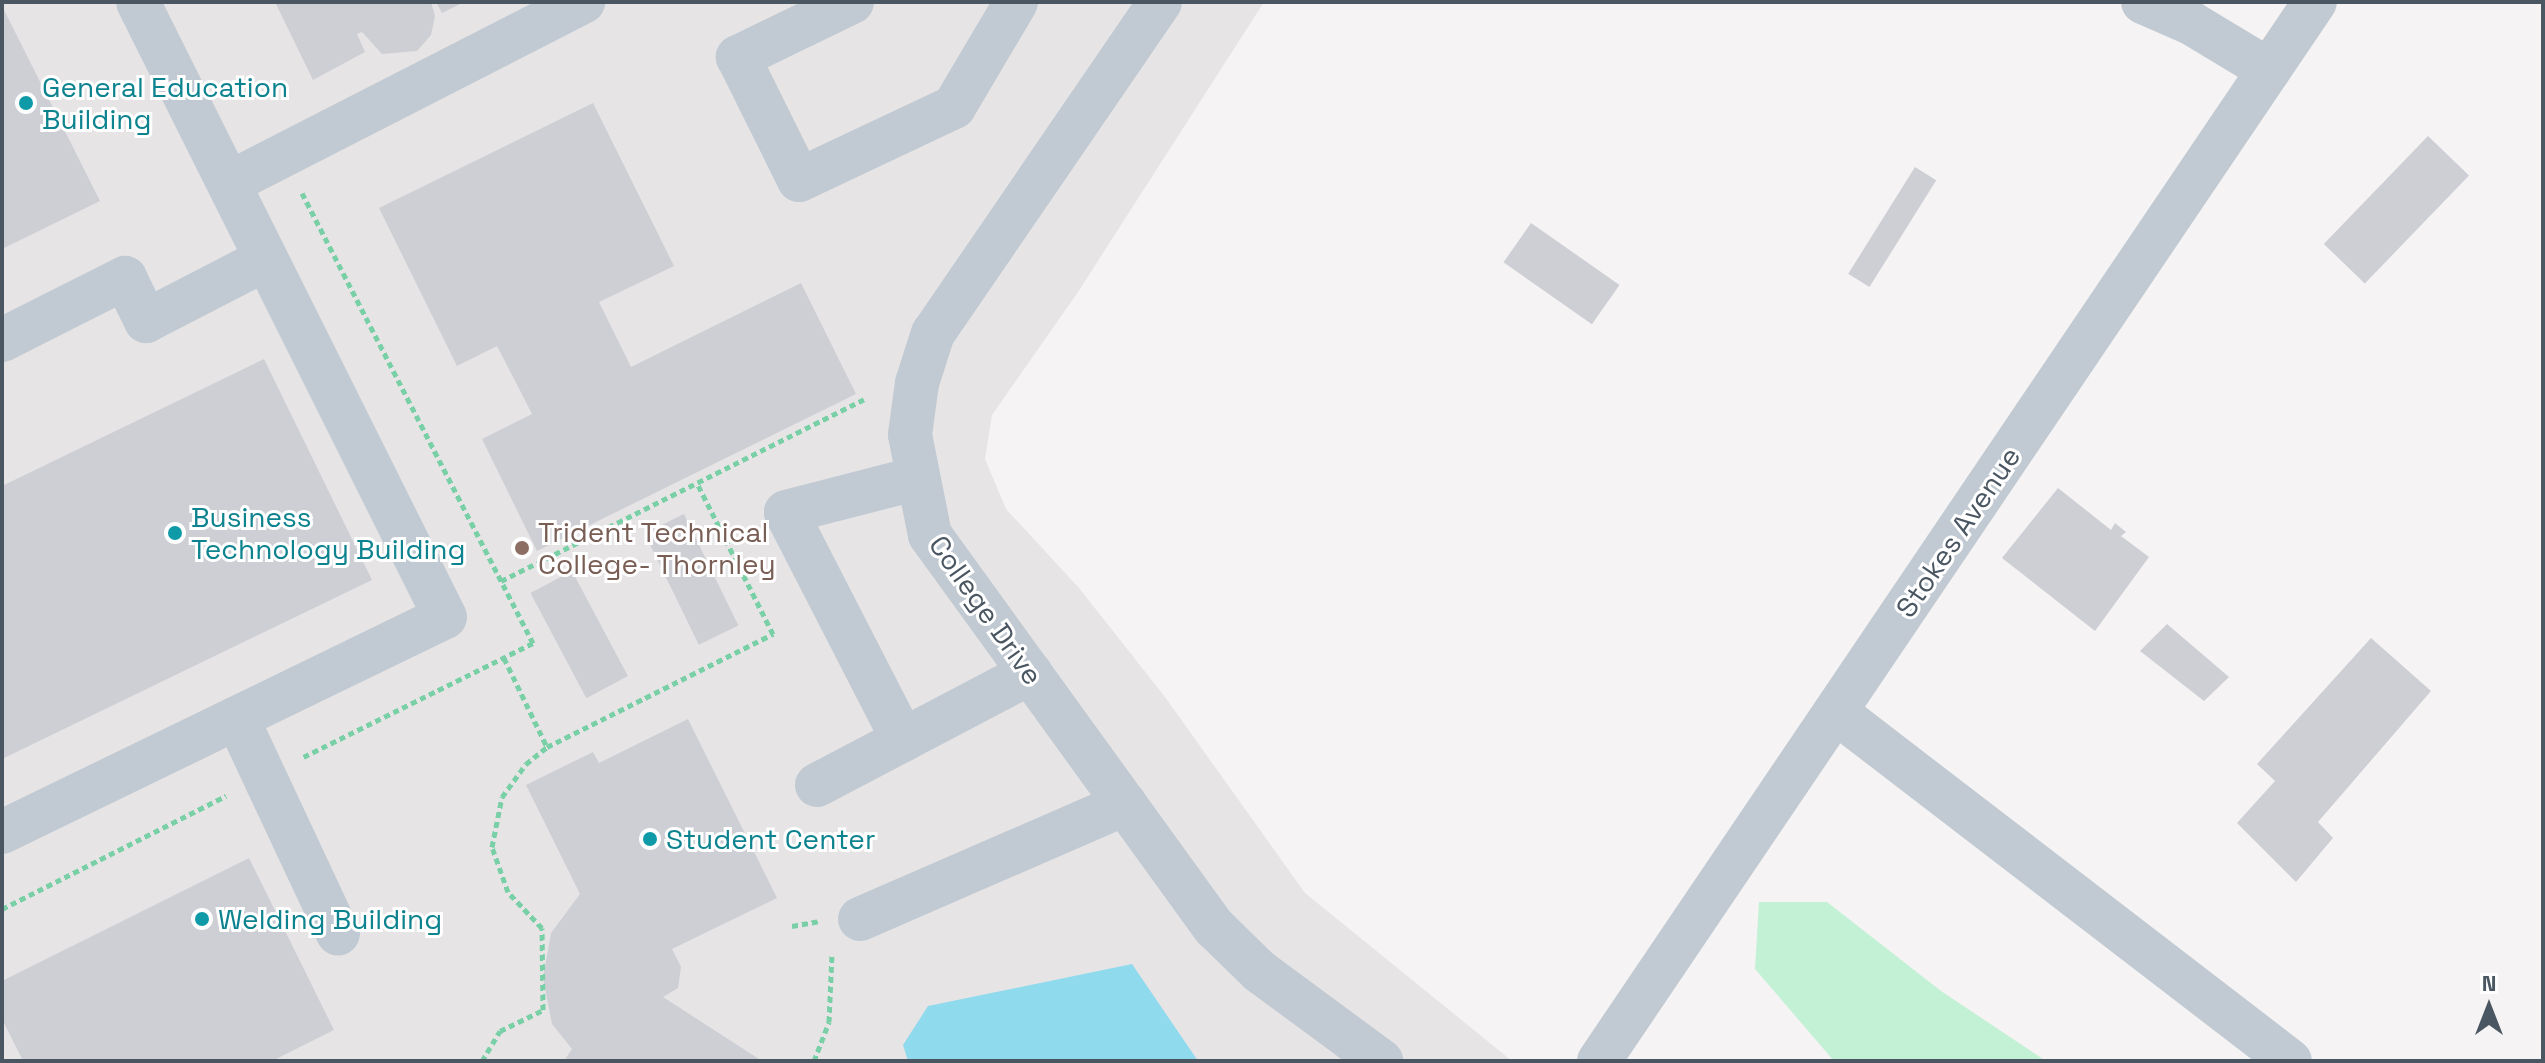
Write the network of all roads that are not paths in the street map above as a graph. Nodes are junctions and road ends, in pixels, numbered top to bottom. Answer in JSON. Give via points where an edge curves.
{"nodes":[{"id":1,"x":138,"y":2,"type":"edge"},
{"id":2,"x":583,"y":2,"type":"edge"},
{"id":3,"x":852,"y":2,"type":"edge"},
{"id":4,"x":1016,"y":2,"type":"edge"},
{"id":5,"x":1160,"y":2,"type":"edge"},
{"id":6,"x":2143,"y":2,"type":"edge"},
{"id":7,"x":2315,"y":2,"type":"edge"},
{"id":8,"x":2269,"y":70,"type":"junction"},
{"id":9,"x":229,"y":183,"type":"junction"},
{"id":10,"x":266,"y":259,"type":"junction"},
{"id":11,"x":2,"y":340,"type":"edge"},
{"id":12,"x":918,"y":478,"type":"junction"},
{"id":13,"x":1030,"y":673,"type":"junction"},
{"id":14,"x":1837,"y":713,"type":"junction"},
{"id":15,"x":237,"y":718,"type":"junction"},
{"id":16,"x":903,"y":740,"type":"junction"},
{"id":17,"x":817,"y":785,"type":"dead end"},
{"id":18,"x":1125,"y":804,"type":"junction"},
{"id":19,"x":2,"y":832,"type":"edge"},
{"id":20,"x":840,"y":933,"type":"road end"},
{"id":21,"x":338,"y":934,"type":"dead end"},
{"id":22,"x":1376,"y":1059,"type":"edge"},
{"id":23,"x":1599,"y":1061,"type":"edge"},
{"id":24,"x":2290,"y":1061,"type":"edge"}],
"edges":[{"from":1,"to":9,"type":"street"},
{"from":2,"to":9,"type":"street"},
{"from":3,"to":4,"type":"street","via":[[738,57],[799,180],[954,107]]},
{"from":5,"to":12,"type":"street","name":"College Drive","via":[[933,333],[917,383],[910,435]]},
{"from":6,"to":8,"type":"street","via":[[2191,23]]},
{"from":7,"to":8,"type":"street","name":"Stokes Avenue"},
{"from":8,"to":14,"type":"street","name":"Stokes Avenue"},
{"from":9,"to":10,"type":"street"},
{"from":10,"to":11,"type":"street","via":[[146,321],[125,278]]},
{"from":10,"to":15,"type":"street","via":[[445,617]]},
{"from":12,"to":13,"type":"street","name":"College Drive","via":[[930,535]]},
{"from":12,"to":16,"type":"street","via":[[786,512]]},
{"from":13,"to":16,"type":"street"},
{"from":13,"to":18,"type":"street","name":"College Drive"},
{"from":14,"to":23,"type":"street","name":"Stokes Avenue"},
{"from":14,"to":24,"type":"street"},
{"from":15,"to":19,"type":"street"},
{"from":15,"to":21,"type":"street"},
{"from":16,"to":17,"type":"street"},
{"from":18,"to":20,"type":"street"},
{"from":18,"to":22,"type":"street","name":"College Drive","via":[[1215,928],[1259,971]]}]}
